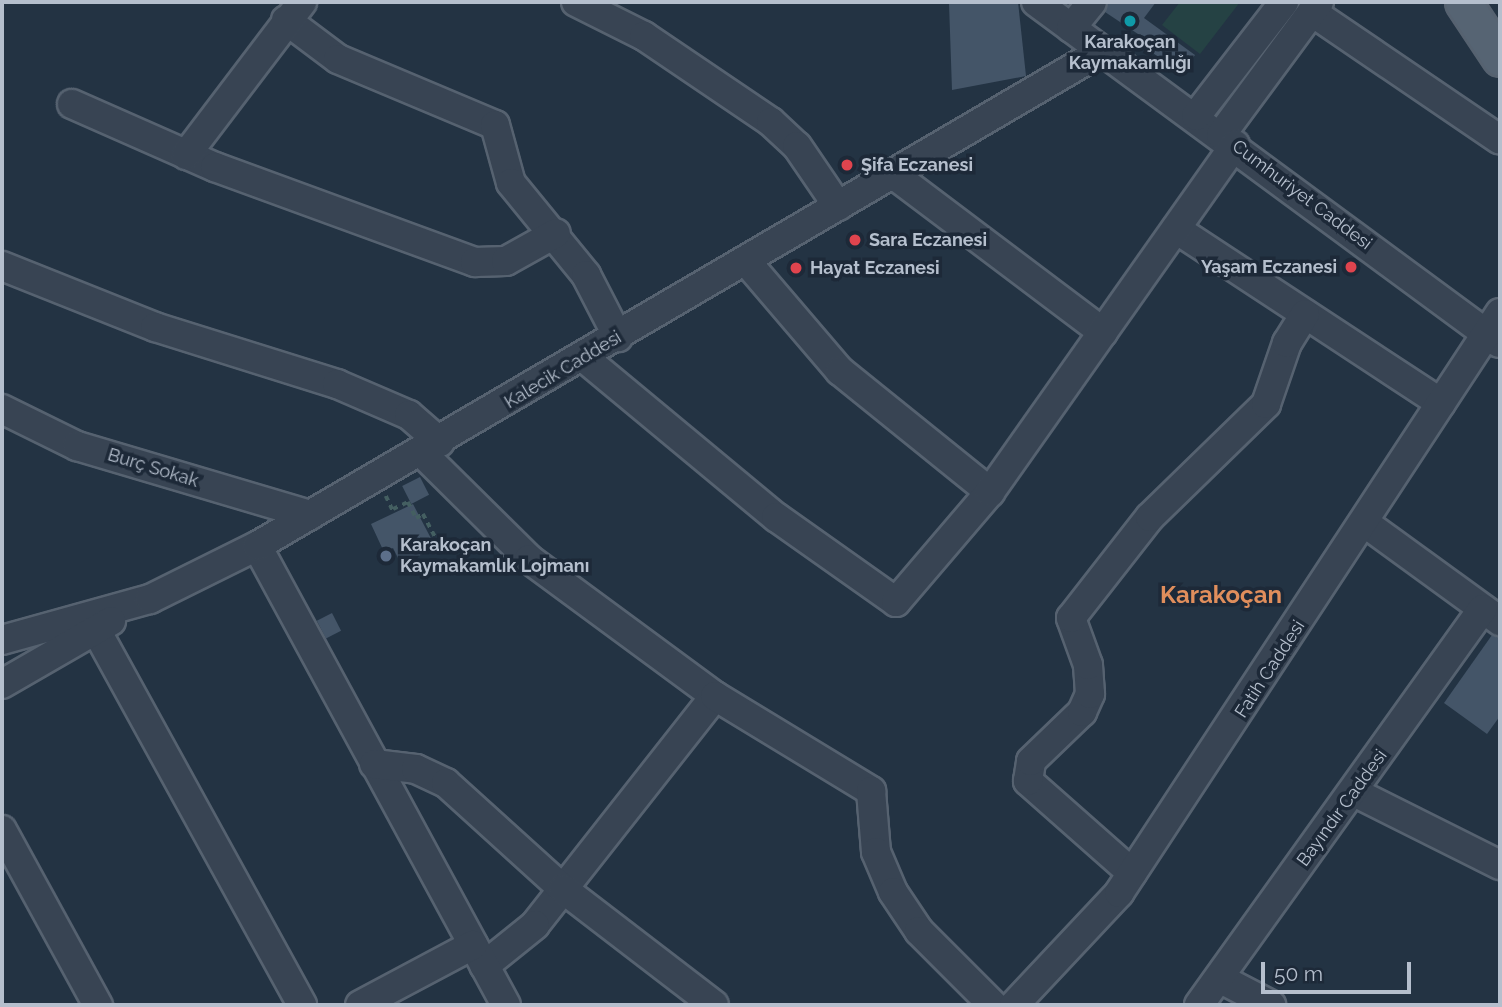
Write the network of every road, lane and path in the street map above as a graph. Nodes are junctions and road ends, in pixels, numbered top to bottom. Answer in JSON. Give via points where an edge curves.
{"nodes":[{"id":1,"x":576,"y":2,"type":"edge"},
{"id":2,"x":1036,"y":2,"type":"edge"},
{"id":3,"x":1092,"y":2,"type":"edge"},
{"id":4,"x":1284,"y":2,"type":"edge"},
{"id":5,"x":1463,"y":2,"type":"edge"},
{"id":6,"x":1315,"y":7,"type":"edge"},
{"id":7,"x":294,"y":11,"type":"edge"},
{"id":8,"x":1071,"y":29,"type":"junction"},
{"id":9,"x":1102,"y":51,"type":"junction"},
{"id":10,"x":1500,"y":58,"type":"edge"},
{"id":11,"x":72,"y":104,"type":"dead end"},
{"id":12,"x":1196,"y":116,"type":"junction"},
{"id":13,"x":1228,"y":140,"type":"junction"},
{"id":14,"x":1500,"y":140,"type":"edge"},
{"id":15,"x":186,"y":155,"type":"junction"},
{"id":16,"x":893,"y":174,"type":"junction"},
{"id":17,"x":838,"y":206,"type":"junction"},
{"id":18,"x":1175,"y":229,"type":"junction"},
{"id":19,"x":556,"y":233,"type":"junction"},
{"id":20,"x":746,"y":261,"type":"junction"},
{"id":21,"x":2,"y":266,"type":"edge"},
{"id":22,"x":1305,"y":314,"type":"junction"},
{"id":23,"x":1496,"y":330,"type":"edge"},
{"id":24,"x":1102,"y":332,"type":"junction"},
{"id":25,"x":618,"y":337,"type":"junction"},
{"id":26,"x":583,"y":357,"type":"junction"},
{"id":27,"x":1441,"y":403,"type":"junction"},
{"id":28,"x":2,"y":409,"type":"edge"},
{"id":29,"x":431,"y":447,"type":"junction"},
{"id":30,"x":990,"y":492,"type":"junction"},
{"id":31,"x":393,"y":509,"type":"dead end"},
{"id":32,"x":310,"y":515,"type":"junction"},
{"id":33,"x":1365,"y":523,"type":"junction"},
{"id":34,"x":435,"y":537,"type":"dead end"},
{"id":35,"x":257,"y":546,"type":"junction"},
{"id":36,"x":150,"y":599,"type":"junction"},
{"id":37,"x":1492,"y":615,"type":"edge"},
{"id":38,"x":96,"y":630,"type":"junction"},
{"id":39,"x":2,"y":640,"type":"edge"},
{"id":40,"x":2,"y":684,"type":"edge"},
{"id":41,"x":715,"y":696,"type":"junction"},
{"id":42,"x":374,"y":764,"type":"junction"},
{"id":43,"x":1354,"y":792,"type":"junction"},
{"id":44,"x":2,"y":830,"type":"edge"},
{"id":45,"x":1500,"y":865,"type":"edge"},
{"id":46,"x":1132,"y":873,"type":"junction"},
{"id":47,"x":563,"y":889,"type":"junction"},
{"id":48,"x":479,"y":955,"type":"junction"},
{"id":49,"x":1219,"y":978,"type":"junction"},
{"id":50,"x":98,"y":1005,"type":"edge"},
{"id":51,"x":302,"y":1005,"type":"edge"},
{"id":52,"x":360,"y":1005,"type":"edge"},
{"id":53,"x":506,"y":1005,"type":"edge"},
{"id":54,"x":714,"y":1005,"type":"edge"},
{"id":55,"x":993,"y":1005,"type":"edge"},
{"id":56,"x":1014,"y":1005,"type":"edge"},
{"id":57,"x":1199,"y":1005,"type":"edge"},
{"id":58,"x":1271,"y":1005,"type":"edge"}],
"edges":[{"from":1,"to":17,"type":"street","via":[[644,36],[771,121],[797,146]]},
{"from":2,"to":8,"type":"street","name":"Cumhuriyet Caddesi"},
{"from":3,"to":8,"type":"street"},
{"from":4,"to":12,"type":"street"},
{"from":5,"to":10,"type":"main road"},
{"from":6,"to":13,"type":"street"},
{"from":6,"to":14,"type":"street"},
{"from":7,"to":15,"type":"street"},
{"from":7,"to":19,"type":"street","via":[[338,59],[495,125],[511,183]]},
{"from":8,"to":9,"type":"street","name":"Cumhuriyet Caddesi"},
{"from":9,"to":12,"type":"street","name":"Cumhuriyet Caddesi"},
{"from":9,"to":16,"type":"street","name":"Kalecik Caddesi"},
{"from":11,"to":15,"type":"street"},
{"from":12,"to":13,"type":"street","name":"Cumhuriyet Caddesi"},
{"from":13,"to":18,"type":"street"},
{"from":13,"to":23,"type":"street","name":"Cumhuriyet Caddesi"},
{"from":15,"to":19,"type":"street","via":[[475,262],[506,261]]},
{"from":16,"to":17,"type":"street","name":"Kalecik Caddesi"},
{"from":16,"to":24,"type":"street"},
{"from":17,"to":20,"type":"street","name":"Kalecik Caddesi"},
{"from":18,"to":22,"type":"street"},
{"from":18,"to":24,"type":"street"},
{"from":19,"to":25,"type":"street"},
{"from":20,"to":25,"type":"street","name":"Kalecik Caddesi"},
{"from":20,"to":30,"type":"street","via":[[840,371]]},
{"from":21,"to":29,"type":"street","via":[[155,327],[337,384],[409,415]]},
{"from":22,"to":27,"type":"street"},
{"from":22,"to":46,"type":"street","via":[[1287,343],[1266,404],[1150,517],[1072,618],[1088,665],[1090,694],[1082,712],[1031,761],[1028,781]]},
{"from":23,"to":27,"type":"street","name":"Fatih Caddesi"},
{"from":24,"to":30,"type":"street"},
{"from":25,"to":26,"type":"street","name":"Kalecik Caddesi"},
{"from":26,"to":29,"type":"street","name":"Kalecik Caddesi"},
{"from":26,"to":30,"type":"street","via":[[776,517],[897,602]]},
{"from":27,"to":33,"type":"street","name":"Fatih Caddesi"},
{"from":28,"to":32,"type":"street","name":"Burç Sokak","via":[[77,446]]},
{"from":29,"to":32,"type":"street","name":"Kalecik Caddesi"},
{"from":29,"to":41,"type":"street","via":[[529,559]]},
{"from":31,"to":34,"type":"path","via":[[408,502],[416,518],[423,514]]},
{"from":32,"to":35,"type":"street","name":"Kalecik Caddesi"},
{"from":33,"to":37,"type":"street"},
{"from":33,"to":46,"type":"street","name":"Fatih Caddesi"},
{"from":35,"to":36,"type":"street","name":"Kalecik Caddesi"},
{"from":35,"to":42,"type":"street"},
{"from":36,"to":38,"type":"street"},
{"from":36,"to":39,"type":"street","name":"Kalecik Caddesi"},
{"from":37,"to":43,"type":"street","name":"Bayındır Caddesi"},
{"from":38,"to":40,"type":"street"},
{"from":38,"to":51,"type":"street"},
{"from":41,"to":47,"type":"street"},
{"from":41,"to":55,"type":"street","via":[[871,791],[876,852],[893,892],[919,930]]},
{"from":42,"to":47,"type":"street","via":[[416,769],[446,783]]},
{"from":42,"to":48,"type":"street"},
{"from":43,"to":45,"type":"street"},
{"from":43,"to":49,"type":"street","name":"Bayındır Caddesi"},
{"from":44,"to":50,"type":"street"},
{"from":46,"to":56,"type":"street","name":"Fatih Caddesi"},
{"from":47,"to":48,"type":"street","via":[[535,925]]},
{"from":47,"to":54,"type":"street"},
{"from":48,"to":52,"type":"street"},
{"from":48,"to":53,"type":"street"},
{"from":49,"to":57,"type":"street","name":"Bayındır Caddesi"},
{"from":49,"to":58,"type":"street"}]}
